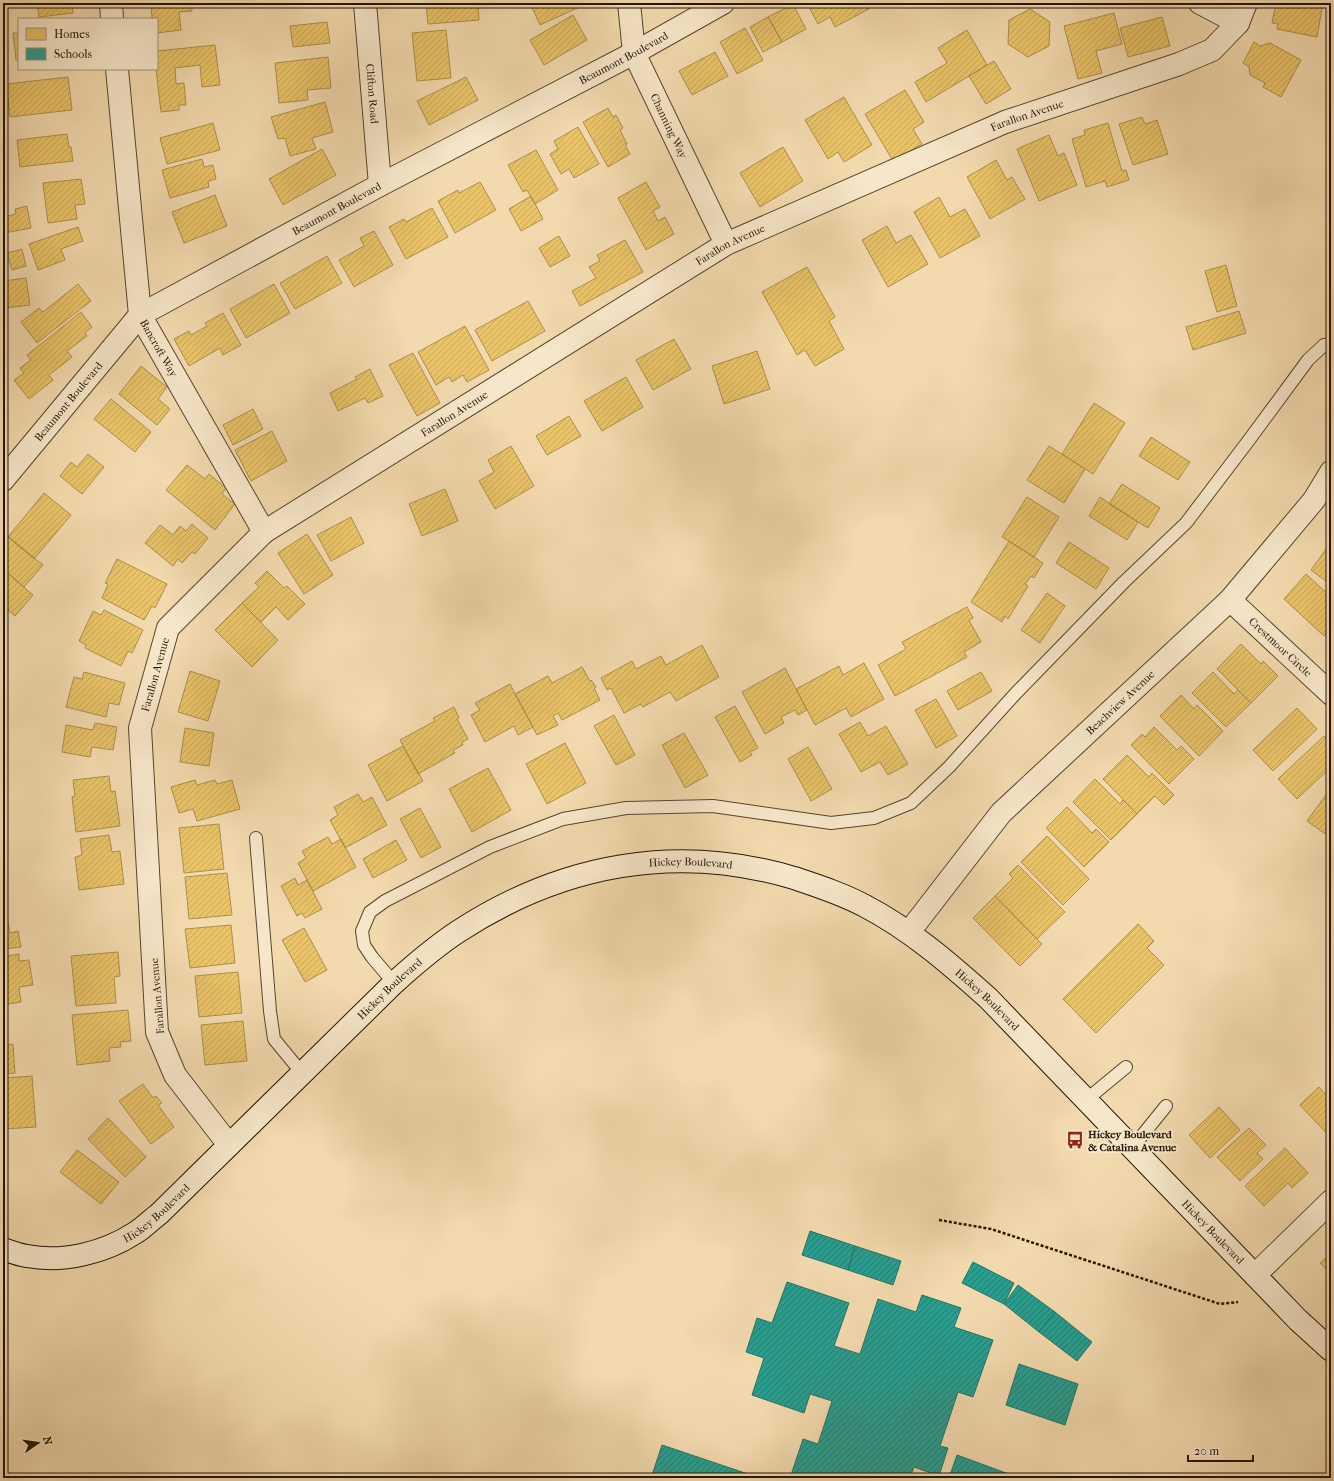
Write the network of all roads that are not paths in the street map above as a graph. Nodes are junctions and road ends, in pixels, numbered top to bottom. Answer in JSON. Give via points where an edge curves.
{"nodes":[{"id":1,"x":111,"y":3,"type":"edge"},
{"id":2,"x":365,"y":3,"type":"edge"},
{"id":3,"x":629,"y":3,"type":"edge"},
{"id":4,"x":723,"y":3,"type":"edge"},
{"id":5,"x":1200,"y":3,"type":"edge"},
{"id":6,"x":1242,"y":13,"type":"edge"},
{"id":7,"x":112,"y":18,"type":"edge"},
{"id":8,"x":634,"y":52,"type":"junction"},
{"id":9,"x":117,"y":70,"type":"edge"},
{"id":10,"x":380,"y":184,"type":"junction"},
{"id":11,"x":726,"y":244,"type":"junction"},
{"id":12,"x":140,"y":315,"type":"junction"},
{"id":13,"x":1331,"y":344,"type":"edge"},
{"id":14,"x":1331,"y":472,"type":"edge"},
{"id":15,"x":3,"y":480,"type":"edge"},
{"id":16,"x":264,"y":532,"type":"junction"},
{"id":17,"x":1230,"y":600,"type":"junction"},
{"id":18,"x":1331,"y":694,"type":"edge"},
{"id":19,"x":256,"y":838,"type":"dead end"},
{"id":20,"x":909,"y":932,"type":"junction"},
{"id":21,"x":394,"y":983,"type":"junction"},
{"id":22,"x":1126,"y":1067,"type":"dead end"},
{"id":23,"x":302,"y":1073,"type":"junction"},
{"id":24,"x":1086,"y":1100,"type":"junction"},
{"id":25,"x":1166,"y":1106,"type":"dead end"},
{"id":26,"x":229,"y":1145,"type":"junction"},
{"id":27,"x":1132,"y":1148,"type":"junction"},
{"id":28,"x":1331,"y":1201,"type":"edge"},
{"id":29,"x":3,"y":1249,"type":"edge"},
{"id":30,"x":1255,"y":1275,"type":"junction"},
{"id":31,"x":1331,"y":1350,"type":"edge"}],
"edges":[{"from":1,"to":7,"type":"street"},
{"from":2,"to":10,"type":"street","name":"Clifton Road"},
{"from":3,"to":8,"type":"street","name":"Channing Way"},
{"from":4,"to":8,"type":"street","name":"Beaumont Boulevard"},
{"from":5,"to":6,"type":"street"},
{"from":6,"to":11,"type":"street","name":"Farallon Avenue","via":[[1212,50],[1179,64],[1005,122]]},
{"from":8,"to":10,"type":"street","name":"Beaumont Boulevard"},
{"from":8,"to":11,"type":"street","name":"Channing Way"},
{"from":9,"to":12,"type":"street","name":"Bancroft Way"},
{"from":10,"to":12,"type":"street","name":"Beaumont Boulevard"},
{"from":11,"to":16,"type":"street","name":"Farallon Avenue"},
{"from":12,"to":15,"type":"street","name":"Beaumont Boulevard"},
{"from":12,"to":16,"type":"street","name":"Bancroft Way"},
{"from":13,"to":21,"type":"lane","via":[[1324,345],[1308,360],[1186,523],[1124,582],[1016,693],[949,767],[911,803],[874,818],[831,823],[713,806],[626,808],[563,819],[490,847],[385,900],[370,912],[362,931],[364,945]]},
{"from":14,"to":17,"type":"street","name":"Beachview Avenue","via":[[1314,500]]},
{"from":16,"to":26,"type":"street","name":"Farallon Avenue","via":[[168,628],[140,728],[157,1032],[175,1075]]},
{"from":17,"to":18,"type":"street","name":"Crestmoor Circle"},
{"from":17,"to":20,"type":"street","name":"Beachview Avenue","via":[[1001,813]]},
{"from":19,"to":23,"type":"lane","via":[[274,1040]]},
{"from":20,"to":21,"type":"street","name":"Hickey Boulevard","via":[[865,906],[820,886],[776,873],[731,864],[692,861],[651,862],[569,878],[529,893],[458,931]]},
{"from":20,"to":24,"type":"street","name":"Hickey Boulevard","via":[[988,998]]},
{"from":21,"to":23,"type":"street","name":"Hickey Boulevard"},
{"from":22,"to":24,"type":"lane"},
{"from":23,"to":26,"type":"street","name":"Hickey Boulevard"},
{"from":24,"to":27,"type":"street","name":"Hickey Boulevard"},
{"from":25,"to":27,"type":"lane"},
{"from":26,"to":29,"type":"street","name":"Hickey Boulevard","via":[[158,1214],[135,1233],[108,1247],[82,1255],[54,1258],[27,1256]]},
{"from":27,"to":30,"type":"street","name":"Hickey Boulevard"},
{"from":28,"to":30,"type":"street"},
{"from":30,"to":31,"type":"street","name":"Hickey Boulevard"}]}
